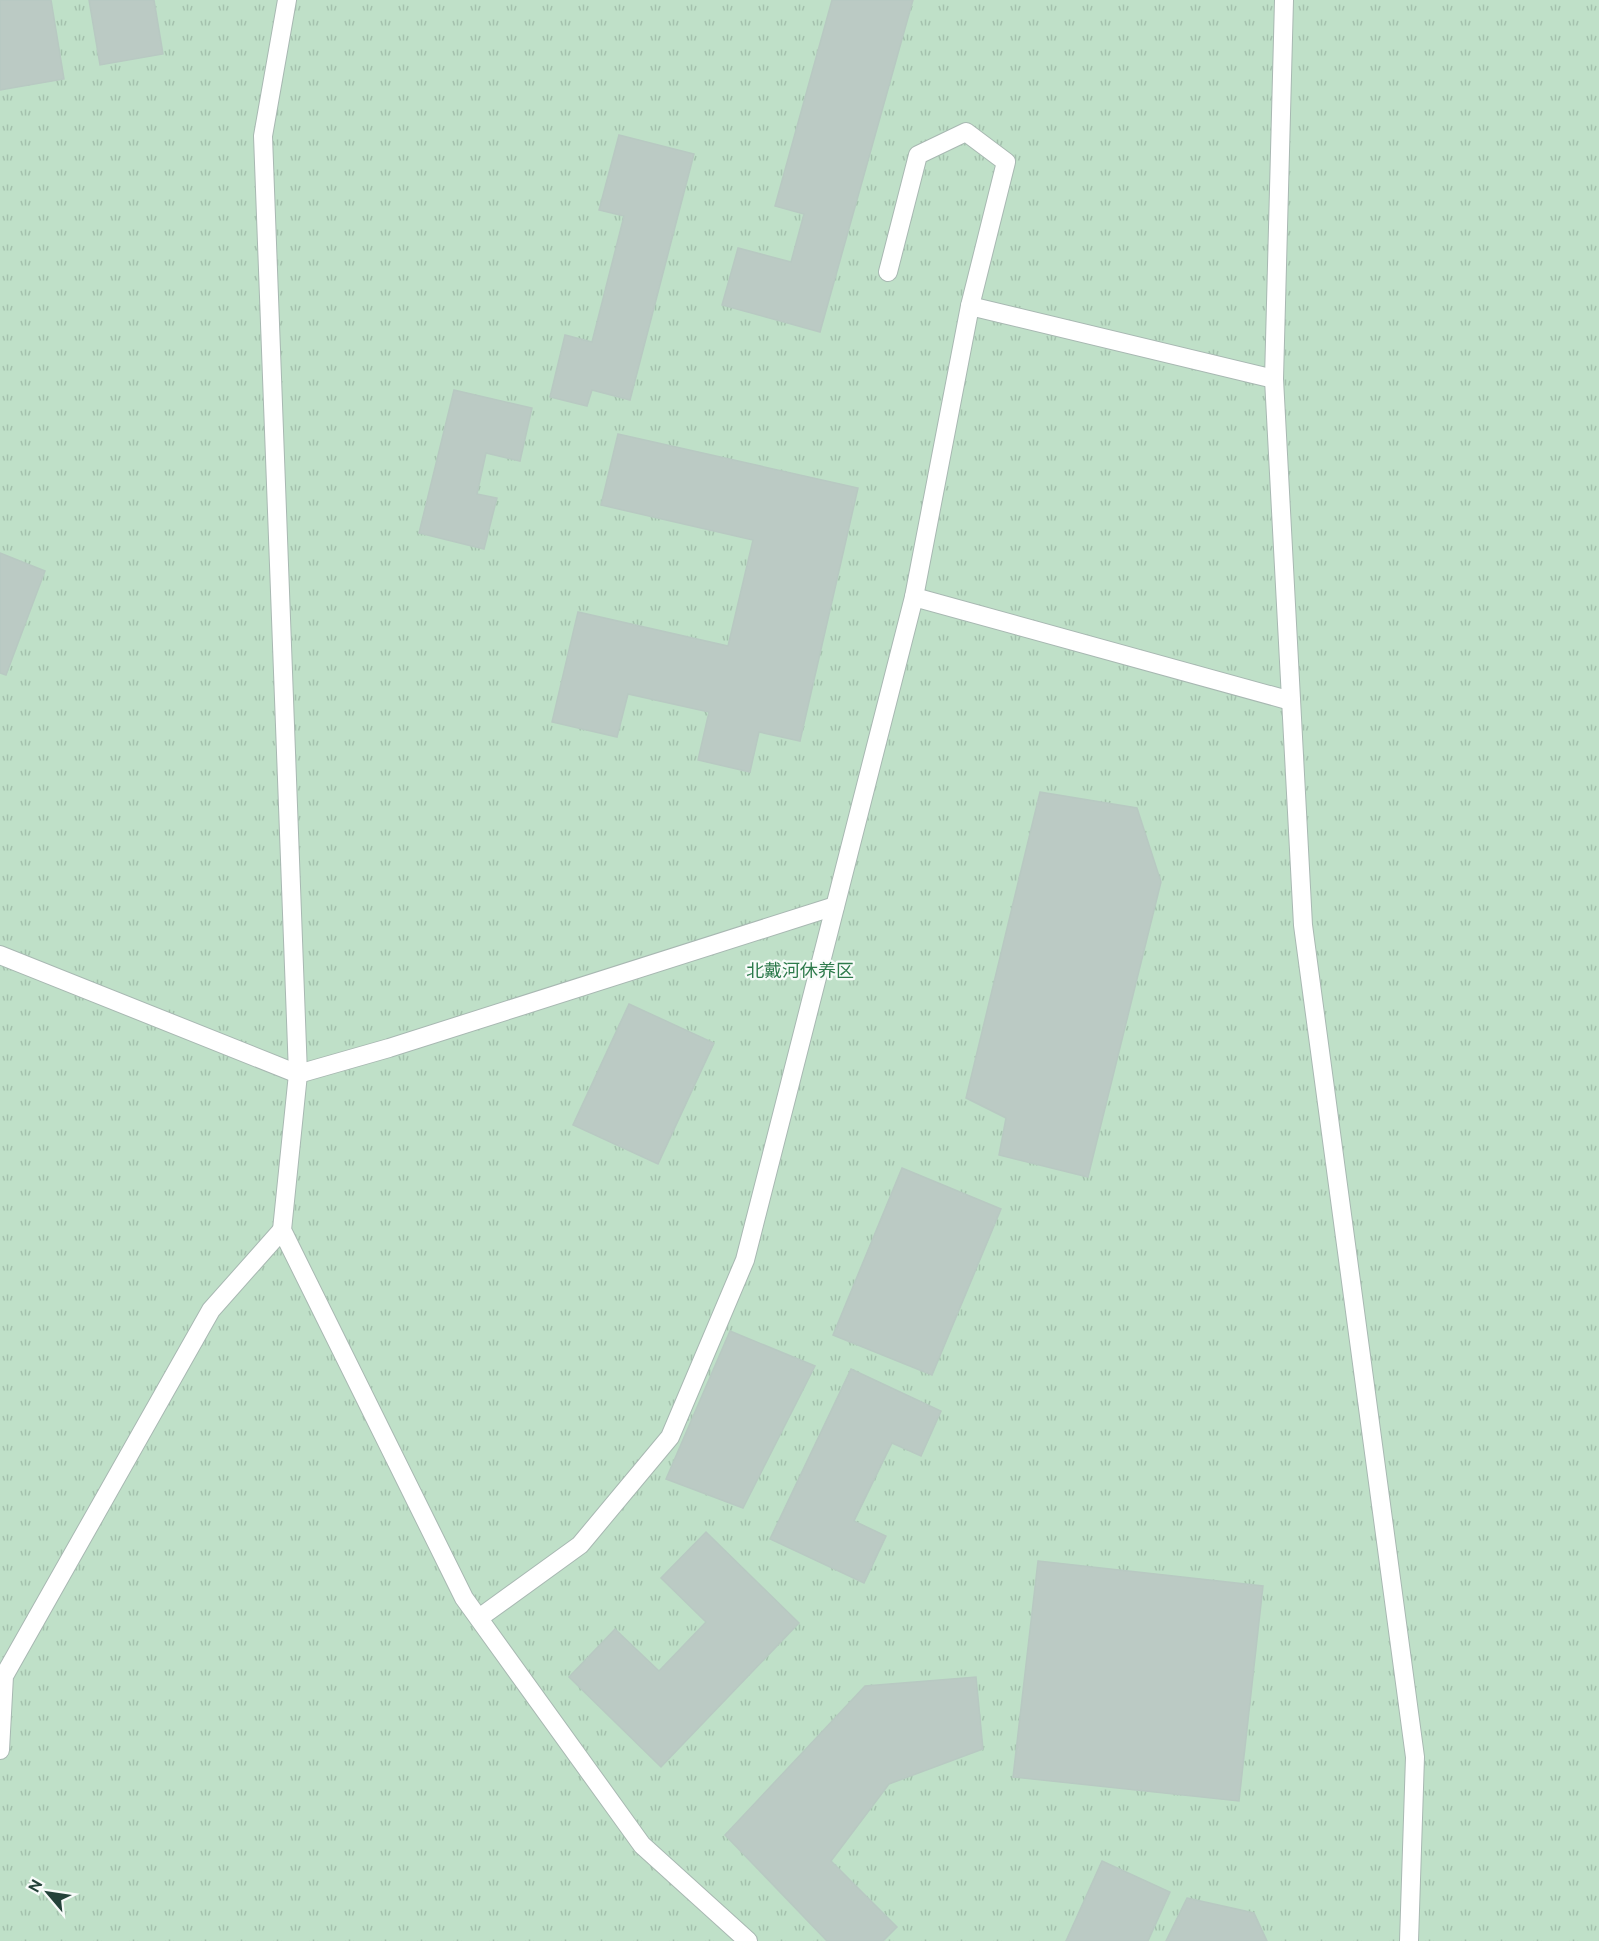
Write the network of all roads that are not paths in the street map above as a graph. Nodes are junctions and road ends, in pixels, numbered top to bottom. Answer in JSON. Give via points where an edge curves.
{"nodes":[{"id":1,"x":287,"y":0,"type":"edge"},
{"id":2,"x":1284,"y":0,"type":"edge"},
{"id":3,"x":888,"y":272,"type":"dead end"},
{"id":4,"x":970,"y":306,"type":"junction"},
{"id":5,"x":1274,"y":379,"type":"junction"},
{"id":6,"x":914,"y":597,"type":"junction"},
{"id":7,"x":1291,"y":701,"type":"junction"},
{"id":8,"x":835,"y":906,"type":"junction"},
{"id":9,"x":0,"y":955,"type":"edge"},
{"id":10,"x":298,"y":1074,"type":"junction"},
{"id":11,"x":282,"y":1230,"type":"junction"},
{"id":12,"x":479,"y":1618,"type":"junction"},
{"id":13,"x":0,"y":1749,"type":"edge"},
{"id":14,"x":748,"y":1941,"type":"edge"},
{"id":15,"x":1409,"y":1941,"type":"edge"}],
"edges":[{"from":1,"to":10,"type":"street","via":[[263,136]]},
{"from":2,"to":5,"type":"street"},
{"from":3,"to":4,"type":"street","via":[[918,155],[966,132],[1006,162]]},
{"from":4,"to":5,"type":"street"},
{"from":4,"to":6,"type":"street"},
{"from":5,"to":7,"type":"street"},
{"from":6,"to":7,"type":"street"},
{"from":6,"to":8,"type":"street"},
{"from":7,"to":15,"type":"street","via":[[1303,925],[1415,1757]]},
{"from":8,"to":10,"type":"street"},
{"from":8,"to":12,"type":"street","via":[[745,1260],[670,1437],[580,1545]]},
{"from":9,"to":10,"type":"street"},
{"from":10,"to":11,"type":"street"},
{"from":11,"to":12,"type":"street","via":[[464,1598]]},
{"from":11,"to":13,"type":"street","via":[[211,1310],[4,1676]]},
{"from":12,"to":14,"type":"street","via":[[642,1845]]}]}
